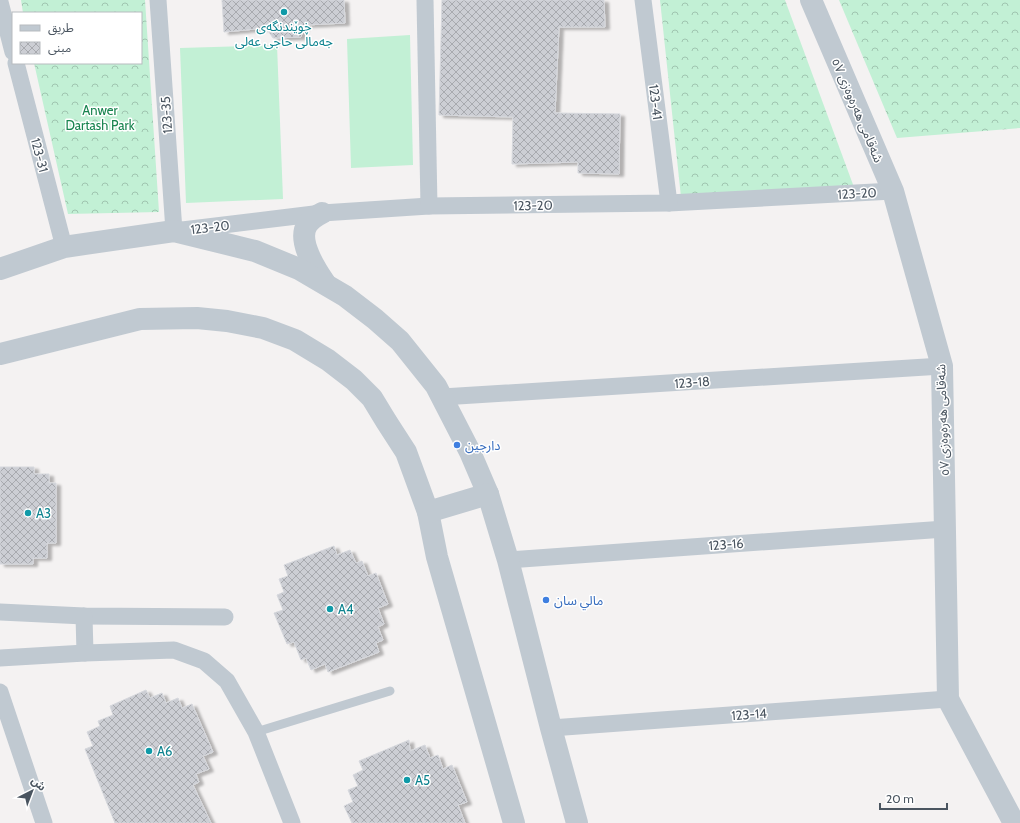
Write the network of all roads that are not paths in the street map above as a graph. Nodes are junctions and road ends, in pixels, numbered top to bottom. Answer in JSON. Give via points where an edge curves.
{"nodes":[{"id":1,"x":158,"y":0,"type":"edge"},
{"id":2,"x":425,"y":0,"type":"edge"},
{"id":3,"x":643,"y":0,"type":"edge"},
{"id":4,"x":811,"y":0,"type":"edge"},
{"id":5,"x":0,"y":2,"type":"edge"},
{"id":6,"x":12,"y":48,"type":"edge"},
{"id":7,"x":16,"y":64,"type":"edge"},
{"id":8,"x":893,"y":191,"type":"junction"},
{"id":9,"x":669,"y":203,"type":"junction"},
{"id":10,"x":429,"y":206,"type":"junction"},
{"id":11,"x":322,"y":213,"type":"junction"},
{"id":12,"x":174,"y":231,"type":"junction"},
{"id":13,"x":64,"y":247,"type":"junction"},
{"id":14,"x":0,"y":268,"type":"edge"},
{"id":15,"x":325,"y":284,"type":"junction"},
{"id":16,"x":0,"y":354,"type":"edge"},
{"id":17,"x":942,"y":366,"type":"junction"},
{"id":18,"x":442,"y":397,"type":"junction"},
{"id":19,"x":488,"y":494,"type":"junction"},
{"id":20,"x":428,"y":512,"type":"junction"},
{"id":21,"x":945,"y":529,"type":"junction"},
{"id":22,"x":508,"y":560,"type":"junction"},
{"id":23,"x":0,"y":612,"type":"edge"},
{"id":24,"x":84,"y":616,"type":"junction"},
{"id":25,"x":225,"y":617,"type":"dead end"},
{"id":26,"x":85,"y":653,"type":"junction"},
{"id":27,"x":0,"y":658,"type":"edge"},
{"id":28,"x":390,"y":691,"type":"dead end"},
{"id":29,"x":0,"y":692,"type":"edge"},
{"id":30,"x":948,"y":699,"type":"junction"},
{"id":31,"x":551,"y":728,"type":"junction"},
{"id":32,"x":256,"y":732,"type":"junction"},
{"id":33,"x":44,"y":823,"type":"edge"},
{"id":34,"x":292,"y":823,"type":"edge"},
{"id":35,"x":514,"y":823,"type":"edge"},
{"id":36,"x":577,"y":823,"type":"edge"},
{"id":37,"x":1014,"y":823,"type":"edge"}],
"edges":[{"from":1,"to":12,"type":"street","name":"123-35"},
{"from":2,"to":10,"type":"street"},
{"from":3,"to":9,"type":"street","name":"123-41"},
{"from":4,"to":8,"type":"street","name":"شەقامی هەرەوەزی ٥٧"},
{"from":5,"to":6,"type":"street"},
{"from":7,"to":13,"type":"street","name":"123-31"},
{"from":8,"to":9,"type":"street","name":"123-20"},
{"from":8,"to":17,"type":"street","name":"شەقامی هەرەوەزی ٥٧"},
{"from":9,"to":10,"type":"street","name":"123-20"},
{"from":10,"to":11,"type":"street","name":"123-20"},
{"from":11,"to":12,"type":"street","name":"123-20"},
{"from":11,"to":15,"type":"street","via":[[306,226],[304,237],[311,262]]},
{"from":12,"to":13,"type":"street"},
{"from":12,"to":15,"type":"street","via":[[255,251],[299,269]]},
{"from":13,"to":14,"type":"street"},
{"from":15,"to":18,"type":"street","via":[[345,296],[400,341]]},
{"from":16,"to":20,"type":"street","via":[[140,320],[197,318],[263,328],[295,340],[328,360],[372,398],[406,452]]},
{"from":17,"to":18,"type":"street","name":"123-18"},
{"from":17,"to":21,"type":"street","name":"شەقامی هەرەوەزی ٥٧"},
{"from":18,"to":19,"type":"street"},
{"from":19,"to":20,"type":"street"},
{"from":19,"to":22,"type":"street"},
{"from":20,"to":35,"type":"street","via":[[438,556]]},
{"from":21,"to":22,"type":"street","name":"123-16"},
{"from":21,"to":30,"type":"street","name":"شەقامی هەرەوەزی ٥٧"},
{"from":22,"to":31,"type":"street"},
{"from":23,"to":24,"type":"street"},
{"from":24,"to":25,"type":"street"},
{"from":24,"to":26,"type":"street"},
{"from":26,"to":27,"type":"street"},
{"from":26,"to":32,"type":"street","via":[[174,650],[204,661],[227,681]]},
{"from":28,"to":32,"type":"lane"},
{"from":29,"to":33,"type":"street"},
{"from":30,"to":31,"type":"street","name":"123-14"},
{"from":30,"to":37,"type":"street","name":"شەقامی هەرەوەزی ٥٧"},
{"from":31,"to":36,"type":"street"},
{"from":32,"to":34,"type":"street"}]}
